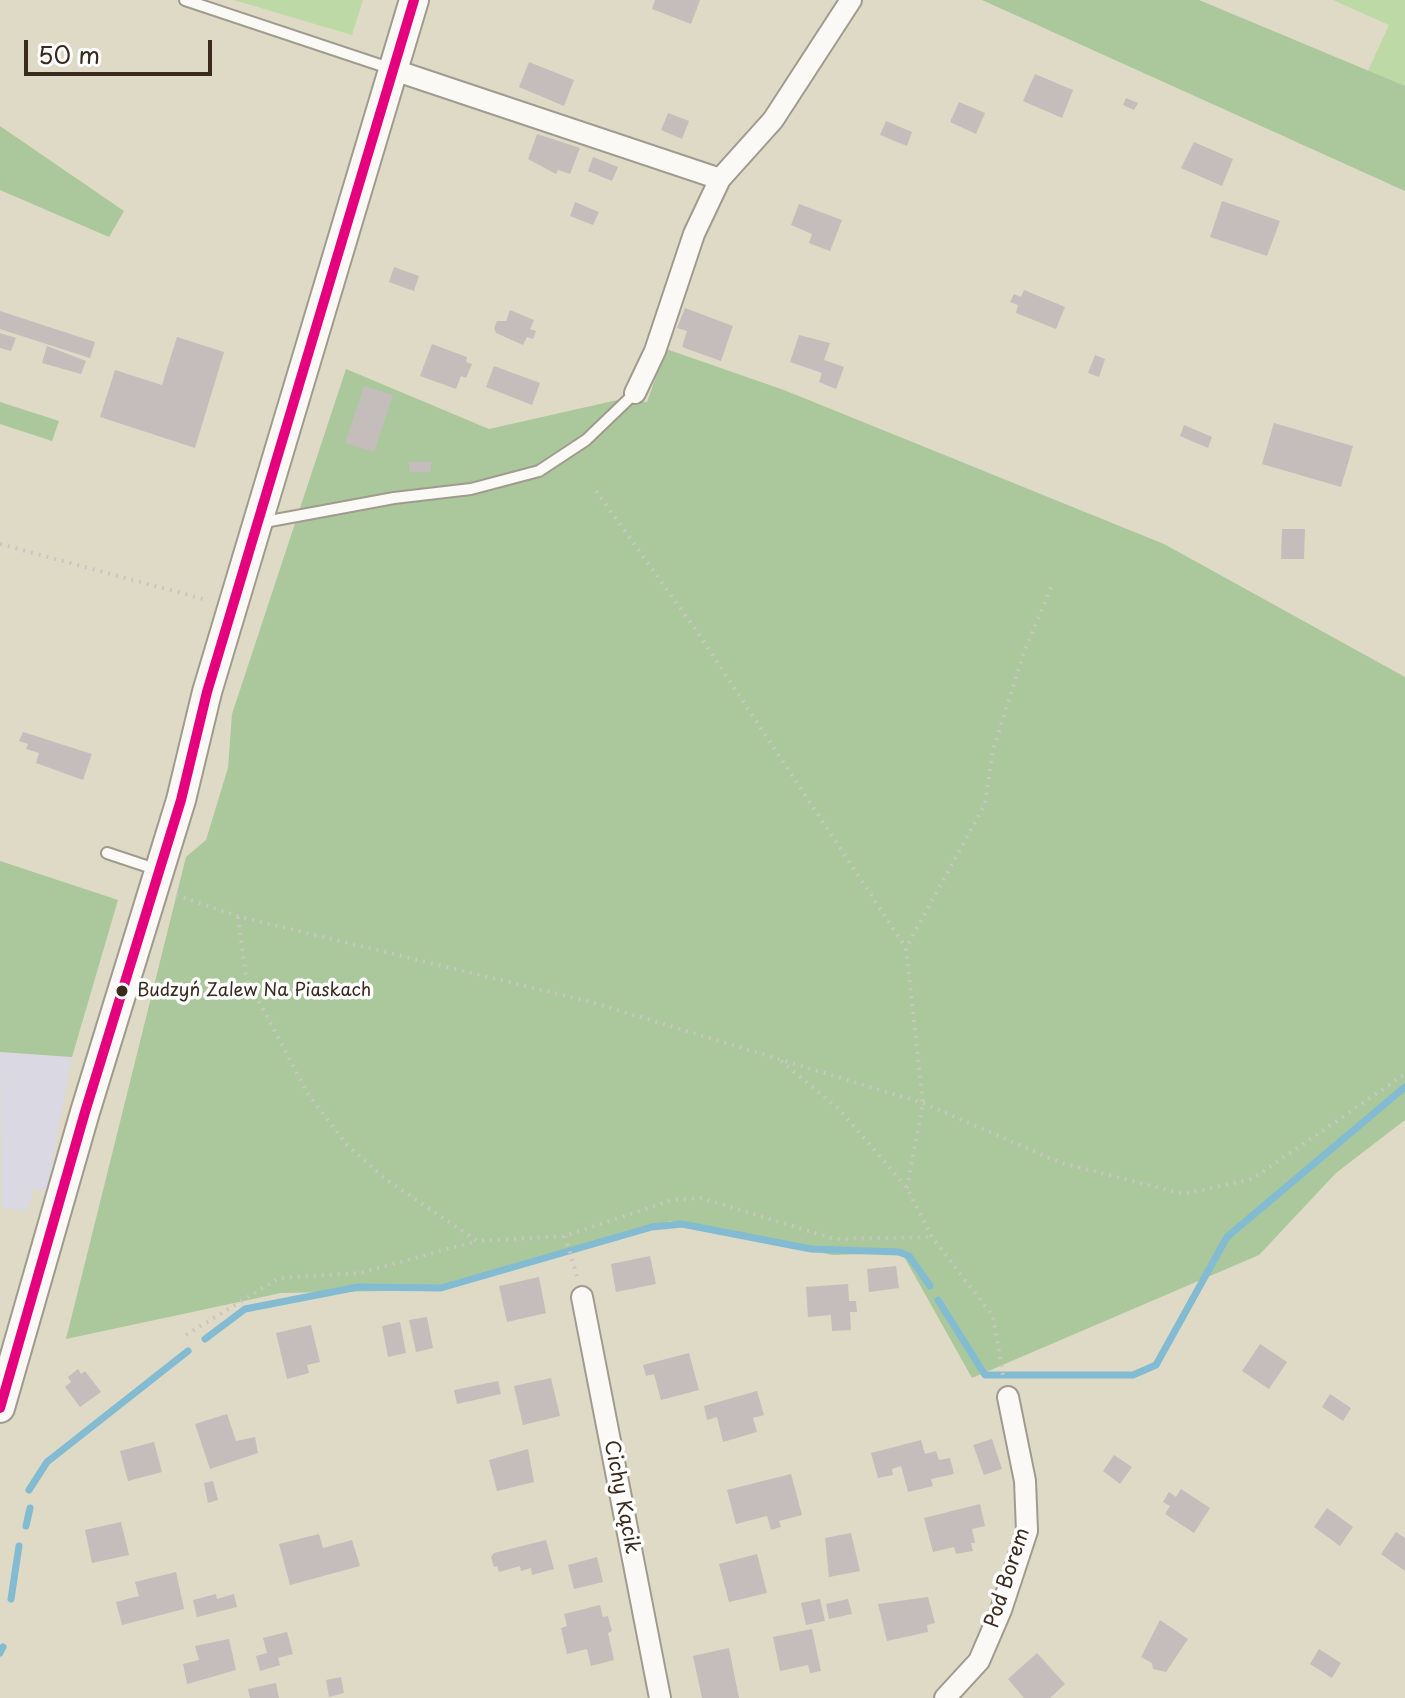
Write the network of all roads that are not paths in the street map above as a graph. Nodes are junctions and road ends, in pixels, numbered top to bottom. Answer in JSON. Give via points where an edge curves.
{"nodes":[{"id":1,"x":185,"y":0,"type":"edge"},
{"id":2,"x":414,"y":0,"type":"edge"},
{"id":3,"x":851,"y":0,"type":"edge"},
{"id":4,"x":394,"y":70,"type":"junction"},
{"id":5,"x":720,"y":179,"type":"junction"},
{"id":6,"x":635,"y":393,"type":"joint"},
{"id":7,"x":257,"y":523,"type":"junction"},
{"id":8,"x":107,"y":853,"type":"dead end"},
{"id":9,"x":158,"y":879,"type":"junction"},
{"id":10,"x":582,"y":1297,"type":"dead end"},
{"id":11,"x":8,"y":1350,"type":"edge"},
{"id":12,"x":1008,"y":1397,"type":"dead end"},
{"id":13,"x":0,"y":1408,"type":"edge"},
{"id":14,"x":660,"y":1698,"type":"edge"},
{"id":15,"x":945,"y":1698,"type":"edge"}],
"edges":[{"from":1,"to":4,"type":"lane"},
{"from":2,"to":4,"type":"main road"},
{"from":3,"to":5,"type":"street","via":[[773,120]]},
{"from":4,"to":5,"type":"street"},
{"from":4,"to":7,"type":"main road"},
{"from":5,"to":6,"type":"street"},
{"from":6,"to":7,"type":"lane","via":[[586,440],[539,471],[471,489]]},
{"from":7,"to":9,"type":"main road"},
{"from":8,"to":9,"type":"lane"},
{"from":9,"to":11,"type":"main road"},
{"from":10,"to":14,"type":"street","name":"Cichy Kącik"},
{"from":11,"to":13,"type":"main road"},
{"from":12,"to":15,"type":"street","name":"Pod Borem","via":[[1025,1481],[1027,1531],[979,1661]]}]}
